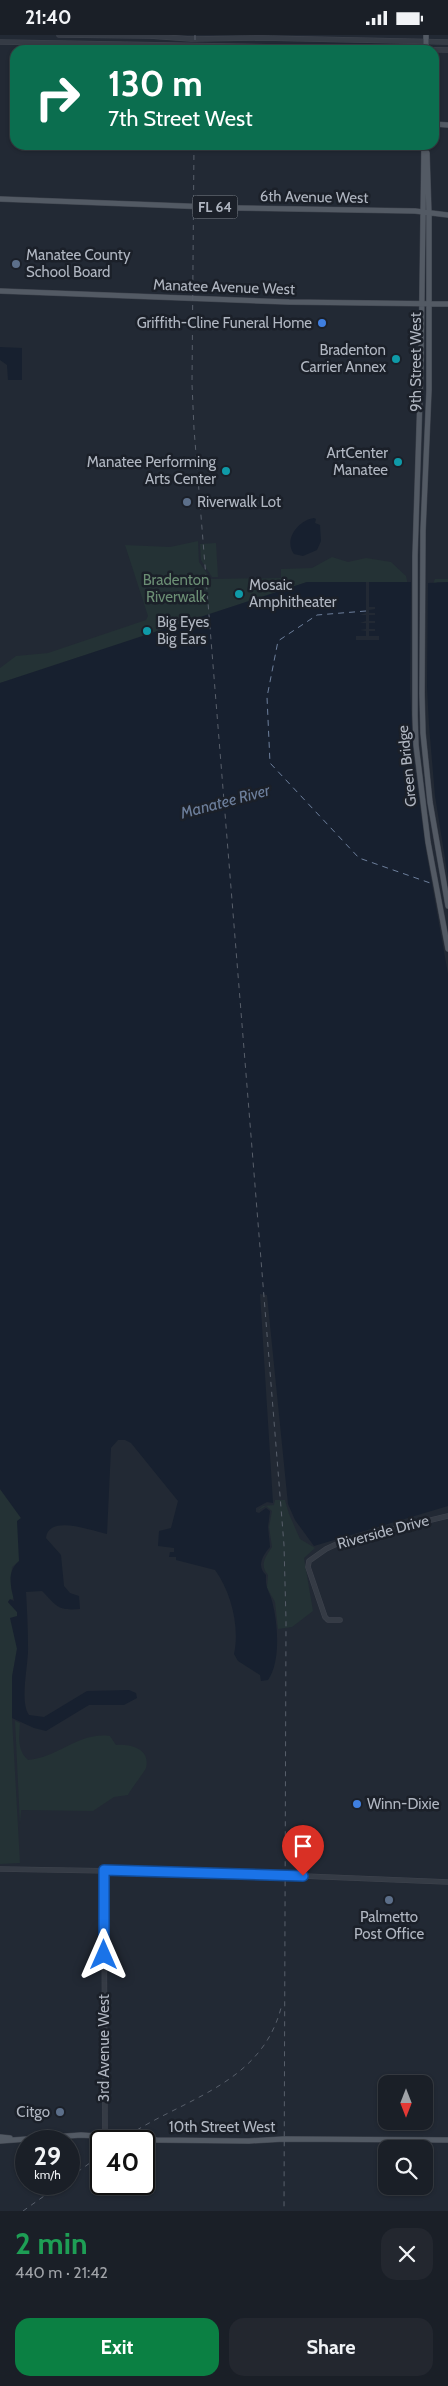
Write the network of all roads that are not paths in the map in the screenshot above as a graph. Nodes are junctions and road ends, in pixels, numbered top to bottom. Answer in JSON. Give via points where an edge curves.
{"nodes":[{"id":1,"x":59,"y":35,"type":"edge"},
{"id":2,"x":426,"y":38,"type":"edge"},
{"id":3,"x":0,"y":42,"type":"edge"},
{"id":4,"x":448,"y":42,"type":"edge"},
{"id":5,"x":183,"y":45,"type":"edge"},
{"id":6,"x":425,"y":150,"type":"edge"},
{"id":7,"x":425,"y":150,"type":"edge"},
{"id":8,"x":0,"y":199,"type":"edge"},
{"id":9,"x":422,"y":212,"type":"junction"},
{"id":10,"x":429,"y":214,"type":"junction"},
{"id":11,"x":448,"y":215,"type":"edge"},
{"id":12,"x":0,"y":291,"type":"edge"},
{"id":13,"x":421,"y":303,"type":"junction"},
{"id":14,"x":428,"y":304,"type":"junction"},
{"id":15,"x":448,"y":304,"type":"edge"},
{"id":16,"x":421,"y":343,"type":"junction"},
{"id":17,"x":428,"y":343,"type":"junction"},
{"id":18,"x":421,"y":365,"type":"junction"},
{"id":19,"x":429,"y":390,"type":"junction"},
{"id":20,"x":418,"y":489,"type":"junction"},
{"id":21,"x":425,"y":489,"type":"junction"},
{"id":22,"x":415,"y":579,"type":"joint"},
{"id":23,"x":423,"y":579,"type":"joint"},
{"id":24,"x":448,"y":906,"type":"edge"},
{"id":25,"x":448,"y":949,"type":"edge"},
{"id":26,"x":448,"y":1516,"type":"edge"},
{"id":27,"x":340,"y":1620,"type":"dead end"},
{"id":28,"x":0,"y":1869,"type":"edge"},
{"id":29,"x":104,"y":1870,"type":"junction"},
{"id":30,"x":448,"y":1882,"type":"edge"},
{"id":31,"x":104,"y":2130,"type":"edge"},
{"id":32,"x":0,"y":2137,"type":"edge"},
{"id":33,"x":155,"y":2138,"type":"edge"},
{"id":34,"x":15,"y":2139,"type":"edge"},
{"id":35,"x":15,"y":2139,"type":"edge"},
{"id":36,"x":0,"y":2141,"type":"edge"},
{"id":37,"x":448,"y":2141,"type":"edge"}],
"edges":[{"from":1,"to":2,"type":"street","via":[[190,39]]},
{"from":2,"to":4,"type":"street"},
{"from":3,"to":5,"type":"street"},
{"from":6,"to":9,"type":"main road","name":"9th Street West"},
{"from":7,"to":10,"type":"main road","name":"9th Street West"},
{"from":8,"to":9,"type":"main road","name":"6th Avenue West","number":"FL 64"},
{"from":9,"to":10,"type":"main road","name":"6th Avenue West","number":"FL 64"},
{"from":9,"to":13,"type":"main road","name":"9th Street West"},
{"from":10,"to":11,"type":"main road","name":"6th Avenue West","number":"FL 64"},
{"from":10,"to":14,"type":"main road","name":"9th Street West"},
{"from":12,"to":13,"type":"main road","name":"Manatee Avenue West","via":[[289,302]]},
{"from":13,"to":14,"type":"main road","name":"Manatee Avenue West"},
{"from":13,"to":16,"type":"main road","name":"9th Street West"},
{"from":14,"to":15,"type":"main road","name":"Manatee Avenue West"},
{"from":14,"to":17,"type":"main road","name":"9th Street West"},
{"from":16,"to":17,"type":"main road"},
{"from":16,"to":18,"type":"main road","name":"9th Street West"},
{"from":17,"to":19,"type":"main road","name":"9th Street West"},
{"from":18,"to":19,"type":"main road","via":[[425,386]]},
{"from":18,"to":20,"type":"main road","name":"9th Street West"},
{"from":19,"to":21,"type":"main road","name":"9th Street West"},
{"from":20,"to":21,"type":"main road"},
{"from":20,"to":22,"type":"main road","name":"9th Street West"},
{"from":21,"to":23,"type":"main road","name":"9th Street West"},
{"from":22,"to":25,"type":"main road","name":"Green Bridge","via":[[416,745],[428,842]]},
{"from":23,"to":24,"type":"main road","name":"Green Bridge","via":[[423,733]]},
{"from":26,"to":27,"type":"street","name":"Riverside Drive","via":[[343,1541],[309,1561],[308,1567],[325,1617]]},
{"from":28,"to":29,"type":"street"},
{"from":29,"to":30,"type":"street"},
{"from":29,"to":31,"type":"street","name":"3rd Avenue West"},
{"from":32,"to":34,"type":"main road","name":"10th Street West"},
{"from":33,"to":37,"type":"main road","name":"10th Street West"},
{"from":35,"to":36,"type":"main road","name":"10th Street West"}]}
